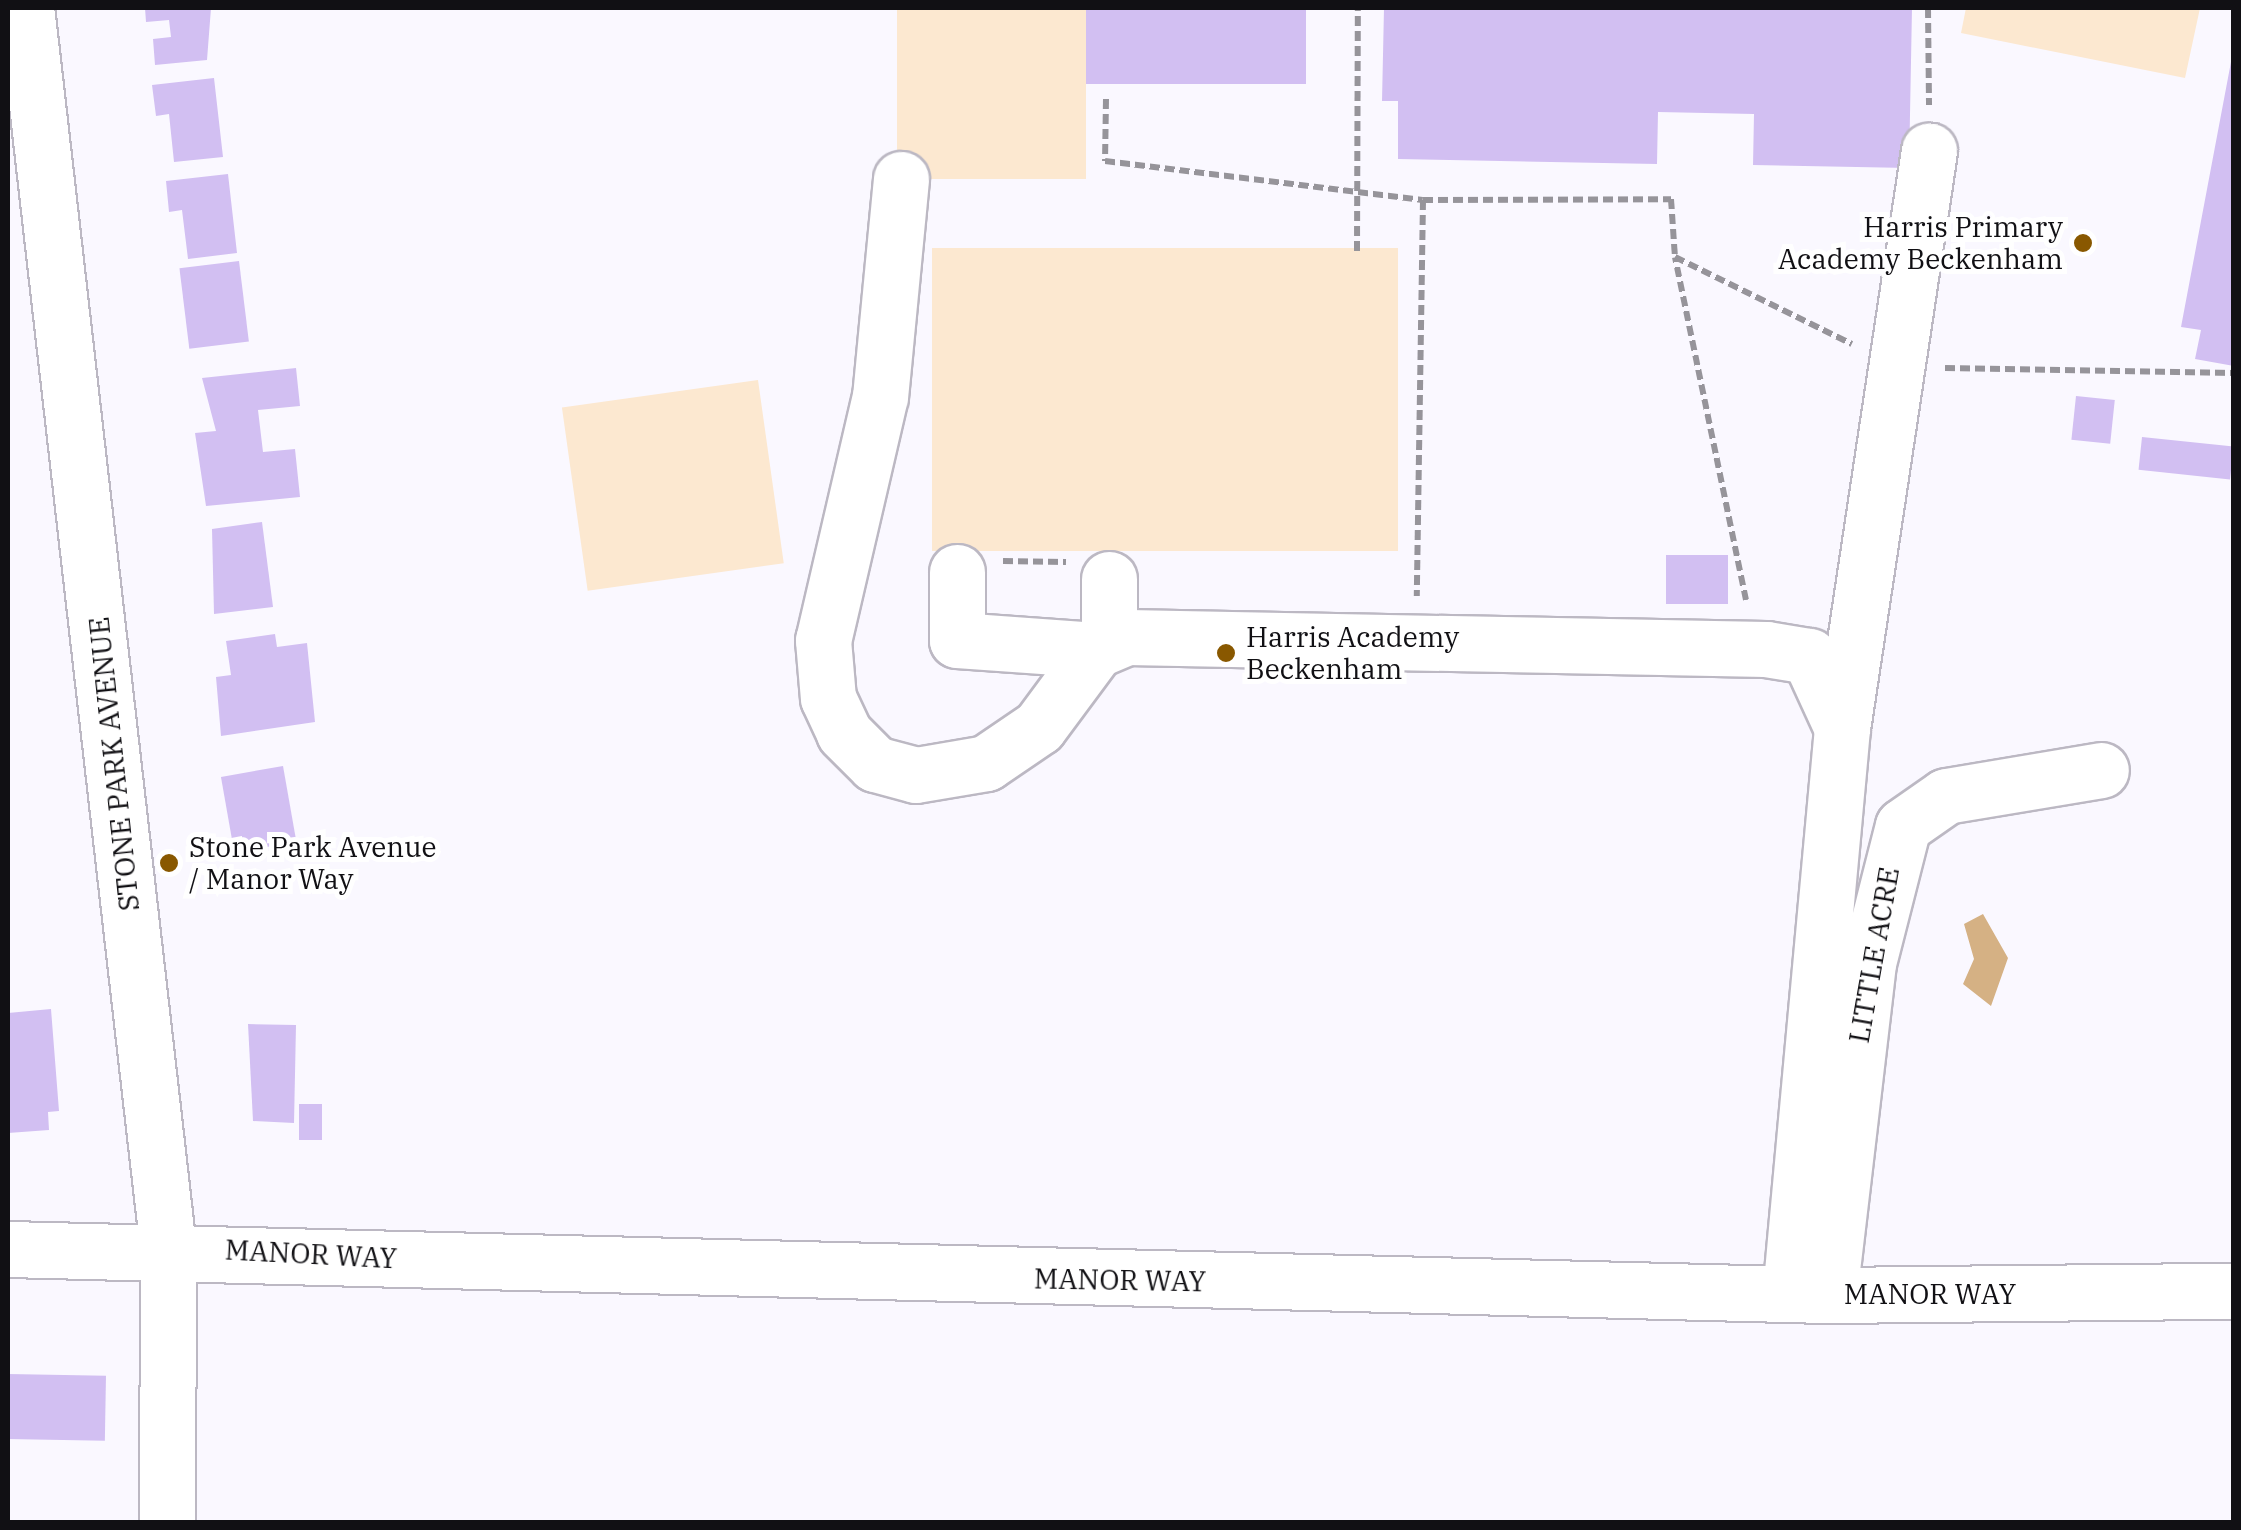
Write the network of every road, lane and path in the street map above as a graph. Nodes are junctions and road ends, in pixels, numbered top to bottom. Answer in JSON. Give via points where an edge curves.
{"nodes":[{"id":1,"x":26,"y":8,"type":"edge"},
{"id":2,"x":1358,"y":8,"type":"edge"},
{"id":3,"x":1928,"y":8,"type":"edge"},
{"id":4,"x":1106,"y":99,"type":"dead end"},
{"id":5,"x":1929,"y":152,"type":"joint"},
{"id":6,"x":901,"y":179,"type":"dead end"},
{"id":7,"x":1358,"y":196,"type":"junction"},
{"id":8,"x":1423,"y":200,"type":"junction"},
{"id":9,"x":1358,"y":251,"type":"dead end"},
{"id":10,"x":1675,"y":257,"type":"junction"},
{"id":11,"x":1897,"y":366,"type":"junction"},
{"id":12,"x":2234,"y":373,"type":"edge"},
{"id":13,"x":957,"y":572,"type":"dead end"},
{"id":14,"x":1109,"y":579,"type":"dead end"},
{"id":15,"x":1416,"y":642,"type":"junction"},
{"id":16,"x":1102,"y":646,"type":"junction"},
{"id":17,"x":1756,"y":649,"type":"junction"},
{"id":18,"x":1842,"y":728,"type":"junction"},
{"id":19,"x":2101,"y":770,"type":"dead end"},
{"id":20,"x":168,"y":1248,"type":"junction"},
{"id":21,"x":8,"y":1249,"type":"edge"},
{"id":22,"x":2234,"y":1291,"type":"edge"},
{"id":23,"x":1810,"y":1294,"type":"junction"},
{"id":24,"x":167,"y":1522,"type":"edge"}],
"edges":[{"from":1,"to":20,"type":"street","name":"STONE PARK AVENUE"},
{"from":2,"to":7,"type":"path"},
{"from":3,"to":5,"type":"path"},
{"from":4,"to":7,"type":"path","via":[[1105,161]]},
{"from":5,"to":11,"type":"street"},
{"from":6,"to":16,"type":"street","via":[[880,396],[823,640],[828,698],[844,733],[875,764],[950,772],[1017,747]]},
{"from":7,"to":8,"type":"path"},
{"from":7,"to":9,"type":"path"},
{"from":8,"to":10,"type":"path","via":[[1671,199]]},
{"from":8,"to":15,"type":"path"},
{"from":10,"to":11,"type":"path"},
{"from":10,"to":17,"type":"path"},
{"from":11,"to":12,"type":"path"},
{"from":11,"to":18,"type":"street"},
{"from":13,"to":16,"type":"street","via":[[957,640]]},
{"from":14,"to":16,"type":"street"},
{"from":15,"to":16,"type":"street"},
{"from":15,"to":17,"type":"street"},
{"from":17,"to":18,"type":"street","via":[[1809,656]]},
{"from":18,"to":23,"type":"street"},
{"from":19,"to":23,"type":"street","name":"LITTLE ACRE","via":[[1946,796],[1903,826],[1868,963]]},
{"from":20,"to":21,"type":"street","name":"MANOR WAY"},
{"from":20,"to":23,"type":"street","name":"MANOR WAY","via":[[695,1271]]},
{"from":20,"to":24,"type":"street","name":"STONE PARK AVENUE"},
{"from":22,"to":23,"type":"street","name":"MANOR WAY"}]}
